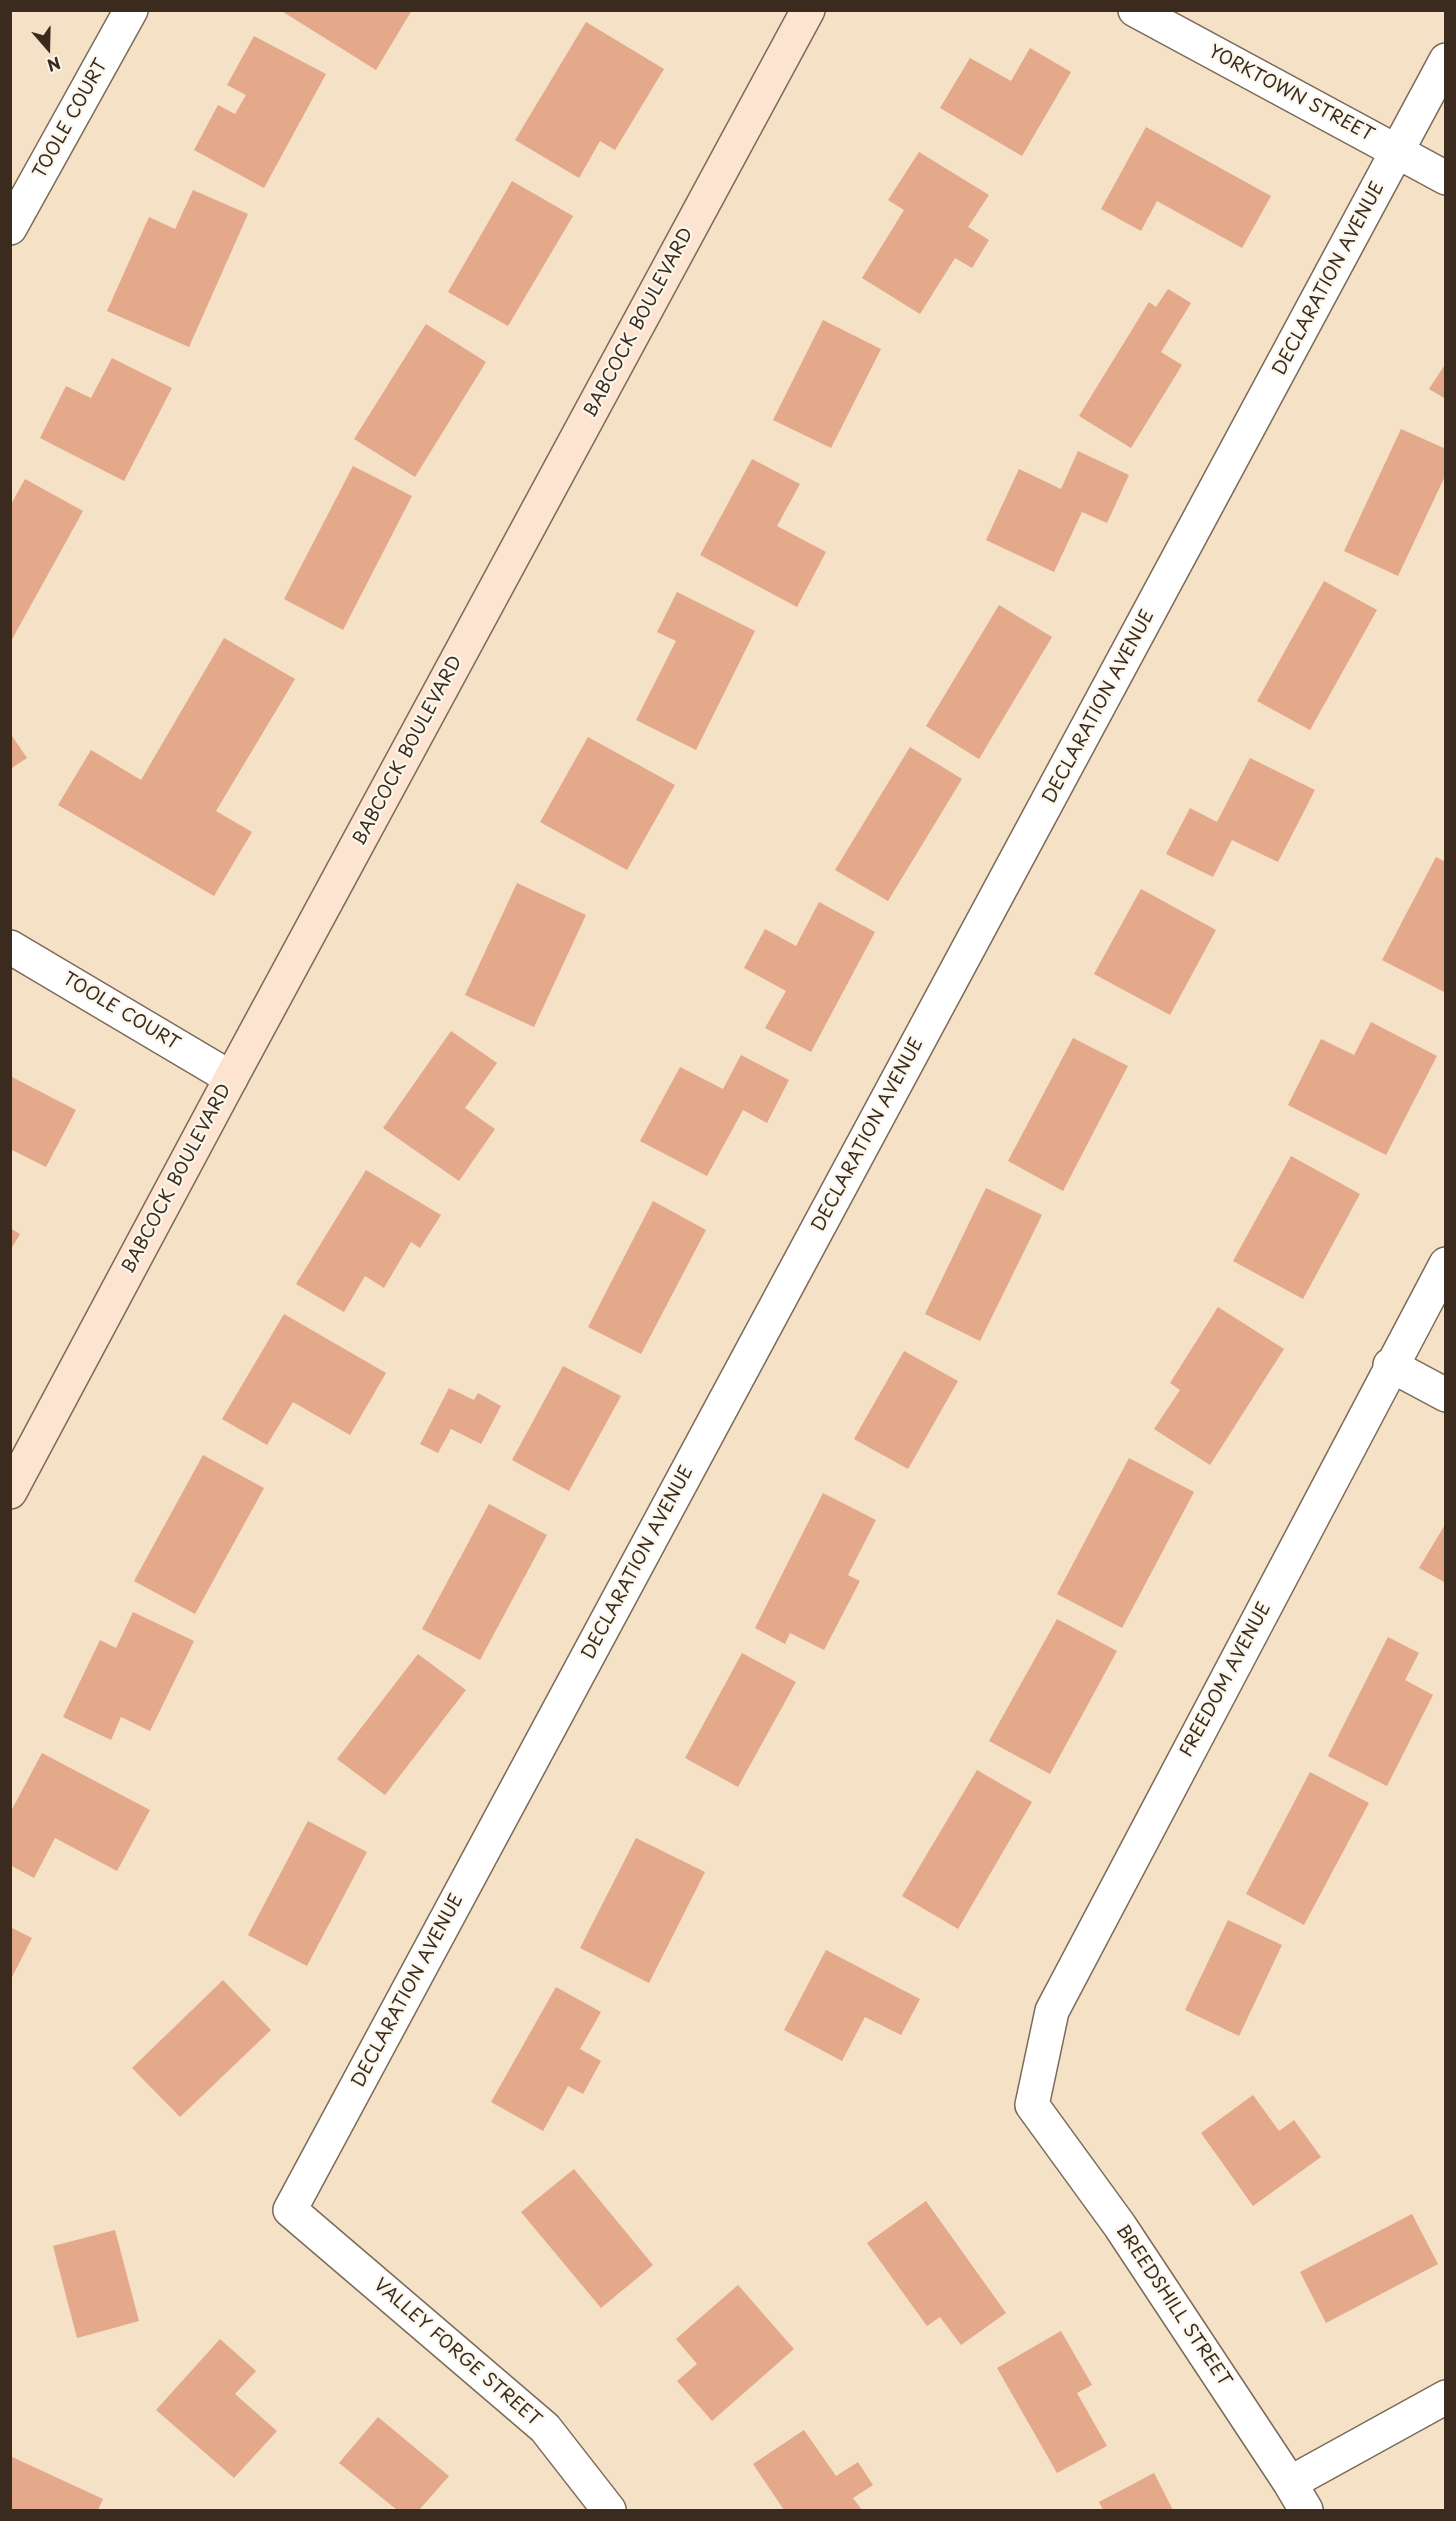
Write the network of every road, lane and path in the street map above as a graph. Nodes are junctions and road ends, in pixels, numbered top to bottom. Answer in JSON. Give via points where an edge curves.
{"nodes":[{"id":1,"x":131,"y":10,"type":"edge"},
{"id":2,"x":807,"y":10,"type":"edge"},
{"id":3,"x":1135,"y":10,"type":"edge"},
{"id":4,"x":1446,"y":60,"type":"edge"},
{"id":5,"x":1398,"y":151,"type":"junction"},
{"id":6,"x":1446,"y":178,"type":"edge"},
{"id":7,"x":10,"y":228,"type":"edge"},
{"id":8,"x":10,"y":947,"type":"edge"},
{"id":9,"x":231,"y":1078,"type":"junction"},
{"id":10,"x":1446,"y":1264,"type":"edge"},
{"id":11,"x":1390,"y":1365,"type":"junction"},
{"id":12,"x":1446,"y":1395,"type":"edge"},
{"id":13,"x":10,"y":1492,"type":"edge"},
{"id":14,"x":1032,"y":2105,"type":"joint"},
{"id":15,"x":290,"y":2210,"type":"joint"},
{"id":16,"x":1446,"y":2397,"type":"edge"},
{"id":17,"x":1298,"y":2497,"type":"edge"},
{"id":18,"x":609,"y":2511,"type":"edge"}],
"edges":[{"from":1,"to":7,"type":"street","name":"TOOLE COURT"},
{"from":2,"to":9,"type":"street","name":"BABCOCK BOULEVARD"},
{"from":3,"to":5,"type":"street","name":"YORKTOWN STREET"},
{"from":4,"to":5,"type":"street","name":"DECLARATION AVENUE"},
{"from":5,"to":6,"type":"street","name":"YORKTOWN STREET"},
{"from":5,"to":15,"type":"street","name":"DECLARATION AVENUE"},
{"from":8,"to":9,"type":"street","name":"TOOLE COURT"},
{"from":9,"to":13,"type":"street","name":"BABCOCK BOULEVARD"},
{"from":10,"to":11,"type":"street","name":"FREEDOM AVENUE"},
{"from":11,"to":12,"type":"street"},
{"from":11,"to":14,"type":"street","name":"FREEDOM AVENUE","via":[[1052,2011]]},
{"from":14,"to":17,"type":"street","name":"BREEDSHILL STREET","via":[[1120,2226]]},
{"from":15,"to":18,"type":"street","name":"VALLEY FORGE STREET","via":[[545,2428]]},
{"from":16,"to":17,"type":"street"}]}
